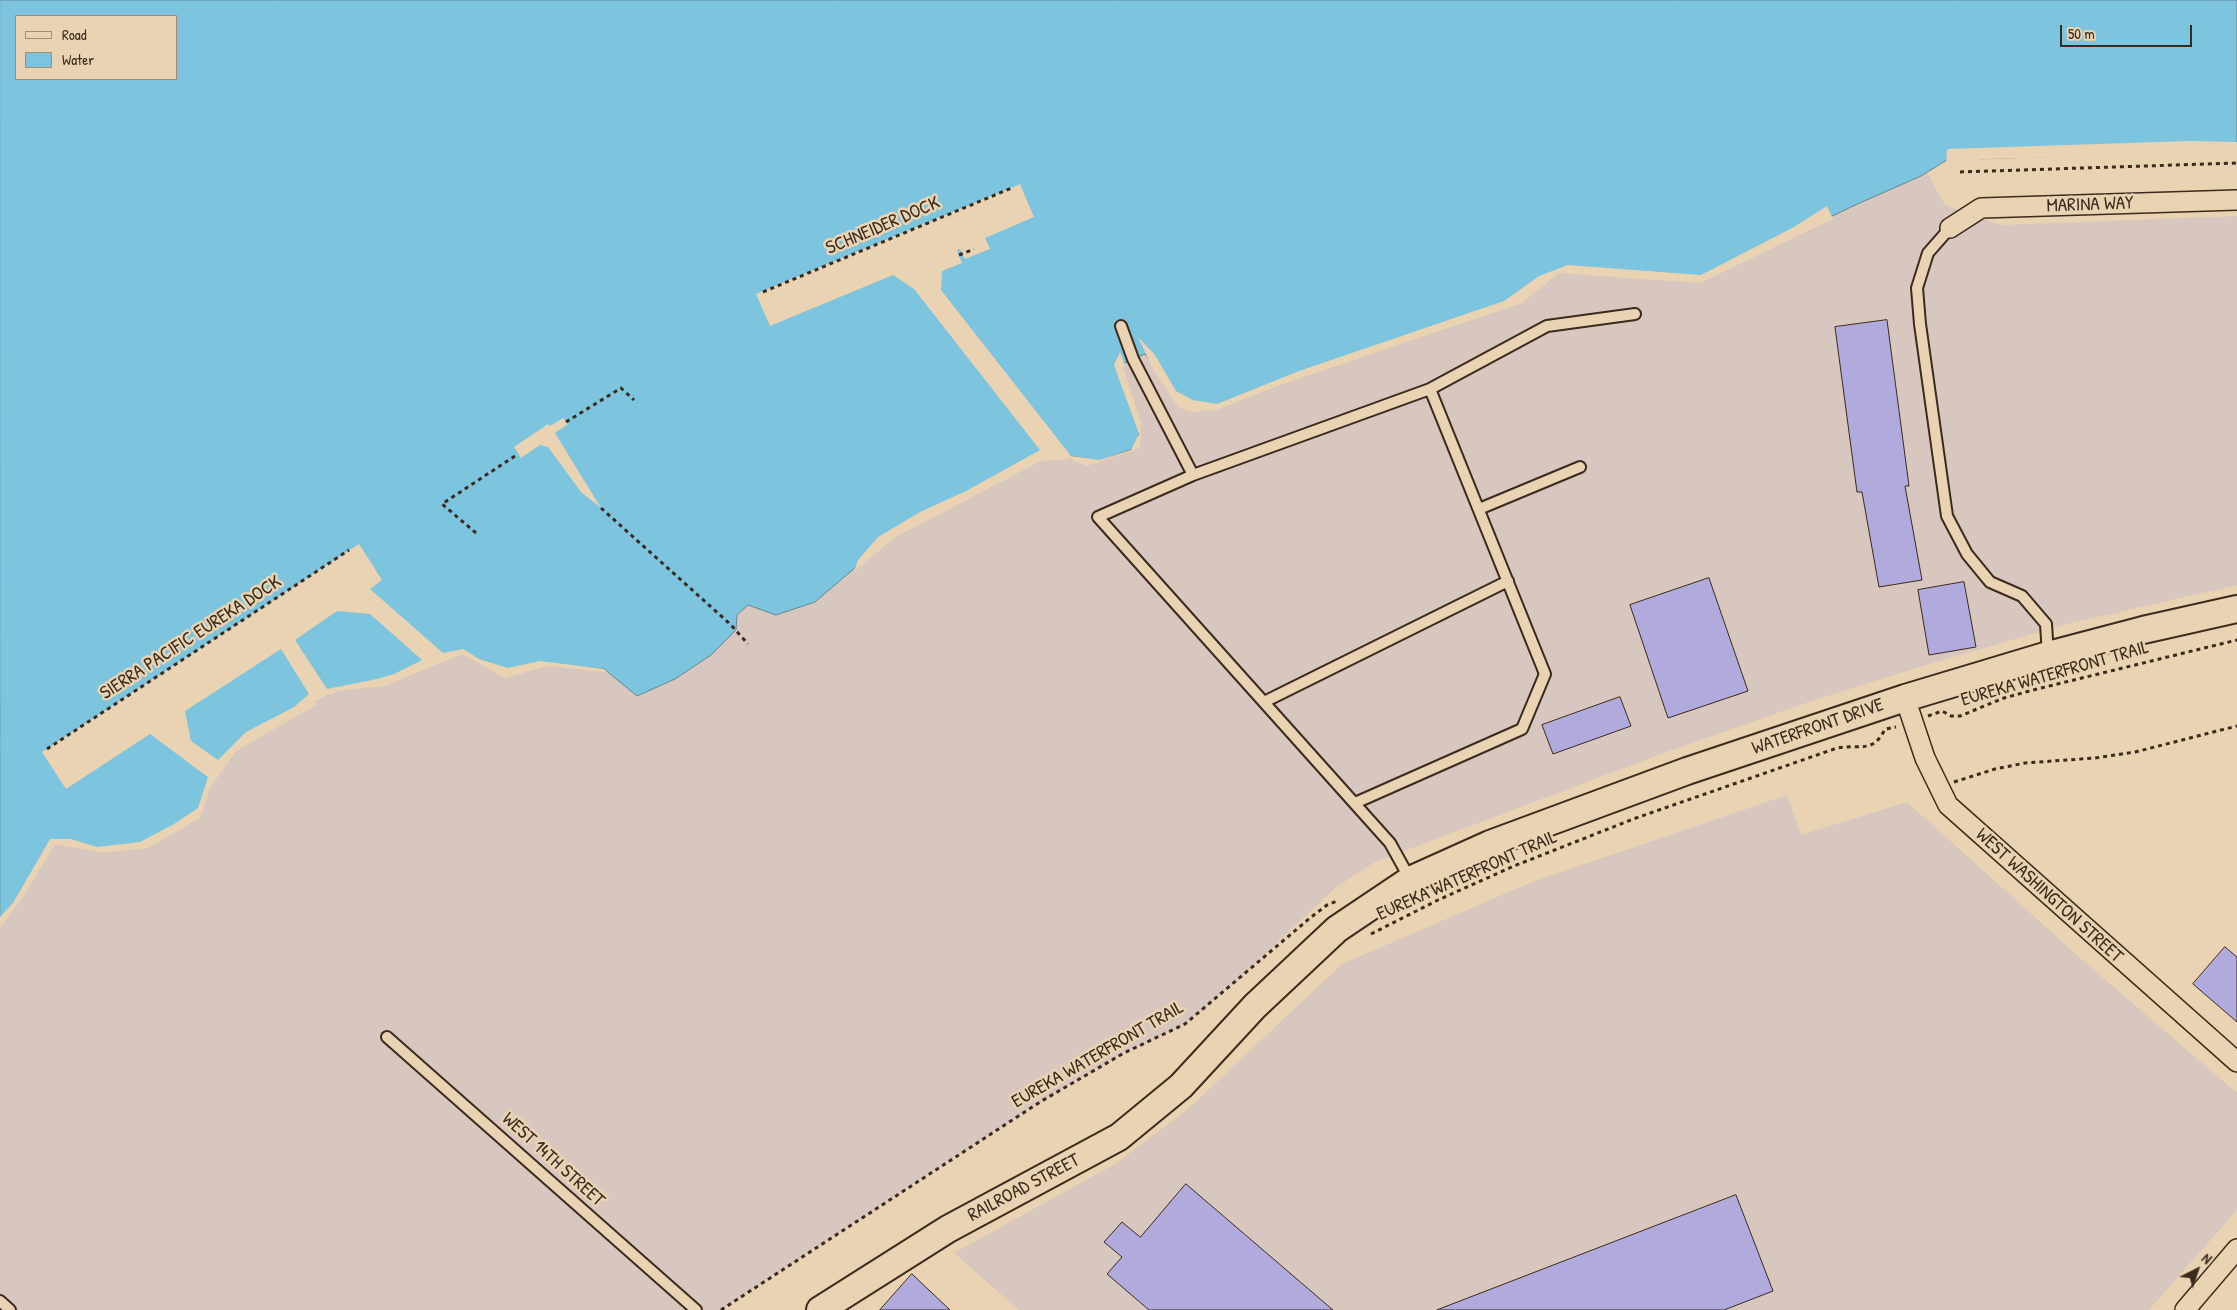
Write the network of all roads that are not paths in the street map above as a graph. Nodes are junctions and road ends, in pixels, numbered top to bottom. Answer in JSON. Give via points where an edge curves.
{"nodes":[{"id":1,"x":2237,"y":200,"type":"edge"},
{"id":2,"x":1950,"y":228,"type":"joint"},
{"id":3,"x":1635,"y":314,"type":"dead end"},
{"id":4,"x":1121,"y":326,"type":"dead end"},
{"id":5,"x":1430,"y":389,"type":"junction"},
{"id":6,"x":1580,"y":467,"type":"dead end"},
{"id":7,"x":1193,"y":475,"type":"junction"},
{"id":8,"x":1479,"y":509,"type":"junction"},
{"id":9,"x":1508,"y":581,"type":"junction"},
{"id":10,"x":2237,"y":609,"type":"edge"},
{"id":11,"x":2048,"y":655,"type":"junction"},
{"id":12,"x":1905,"y":698,"type":"junction"},
{"id":13,"x":1264,"y":702,"type":"junction"},
{"id":14,"x":1355,"y":804,"type":"junction"},
{"id":15,"x":1410,"y":880,"type":"junction"},
{"id":16,"x":1351,"y":919,"type":"joint"},
{"id":17,"x":387,"y":1037,"type":"dead end"},
{"id":18,"x":2237,"y":1062,"type":"edge"},
{"id":19,"x":2237,"y":1250,"type":"edge"},
{"id":20,"x":0,"y":1302,"type":"edge"},
{"id":21,"x":10,"y":1310,"type":"edge"},
{"id":22,"x":696,"y":1310,"type":"edge"},
{"id":23,"x":820,"y":1310,"type":"edge"},
{"id":24,"x":2185,"y":1310,"type":"edge"}],
"edges":[{"from":1,"to":2,"type":"street","name":"MARINA WAY","via":[[1981,208]]},
{"from":2,"to":11,"type":"lane","via":[[1928,253],[1917,288],[1947,516],[1967,554],[1990,582],[2022,596],[2046,624]]},
{"from":3,"to":5,"type":"lane","via":[[1548,326]]},
{"from":4,"to":7,"type":"lane","via":[[1133,359]]},
{"from":5,"to":7,"type":"lane"},
{"from":5,"to":8,"type":"lane"},
{"from":6,"to":8,"type":"lane"},
{"from":7,"to":13,"type":"lane","via":[[1098,517]]},
{"from":8,"to":9,"type":"lane"},
{"from":9,"to":13,"type":"lane"},
{"from":9,"to":14,"type":"lane","via":[[1545,674],[1522,729]]},
{"from":10,"to":11,"type":"street","name":"WATERFRONT DRIVE"},
{"from":11,"to":12,"type":"street","name":"WATERFRONT DRIVE"},
{"from":12,"to":15,"type":"street","name":"WATERFRONT DRIVE","via":[[1556,819]]},
{"from":12,"to":18,"type":"street","name":"WEST WASHINGTON STREET","via":[[1925,758],[1948,806]]},
{"from":13,"to":14,"type":"lane"},
{"from":14,"to":15,"type":"lane","via":[[1390,843]]},
{"from":15,"to":16,"type":"street","name":"WATERFRONT DRIVE"},
{"from":16,"to":23,"type":"street","name":"RAILROAD STREET","via":[[1255,1006],[1181,1086],[1119,1137],[948,1229]]},
{"from":17,"to":22,"type":"lane","name":"WEST 14TH STREET"},
{"from":19,"to":24,"type":"street"},
{"from":20,"to":21,"type":"lane"}]}
